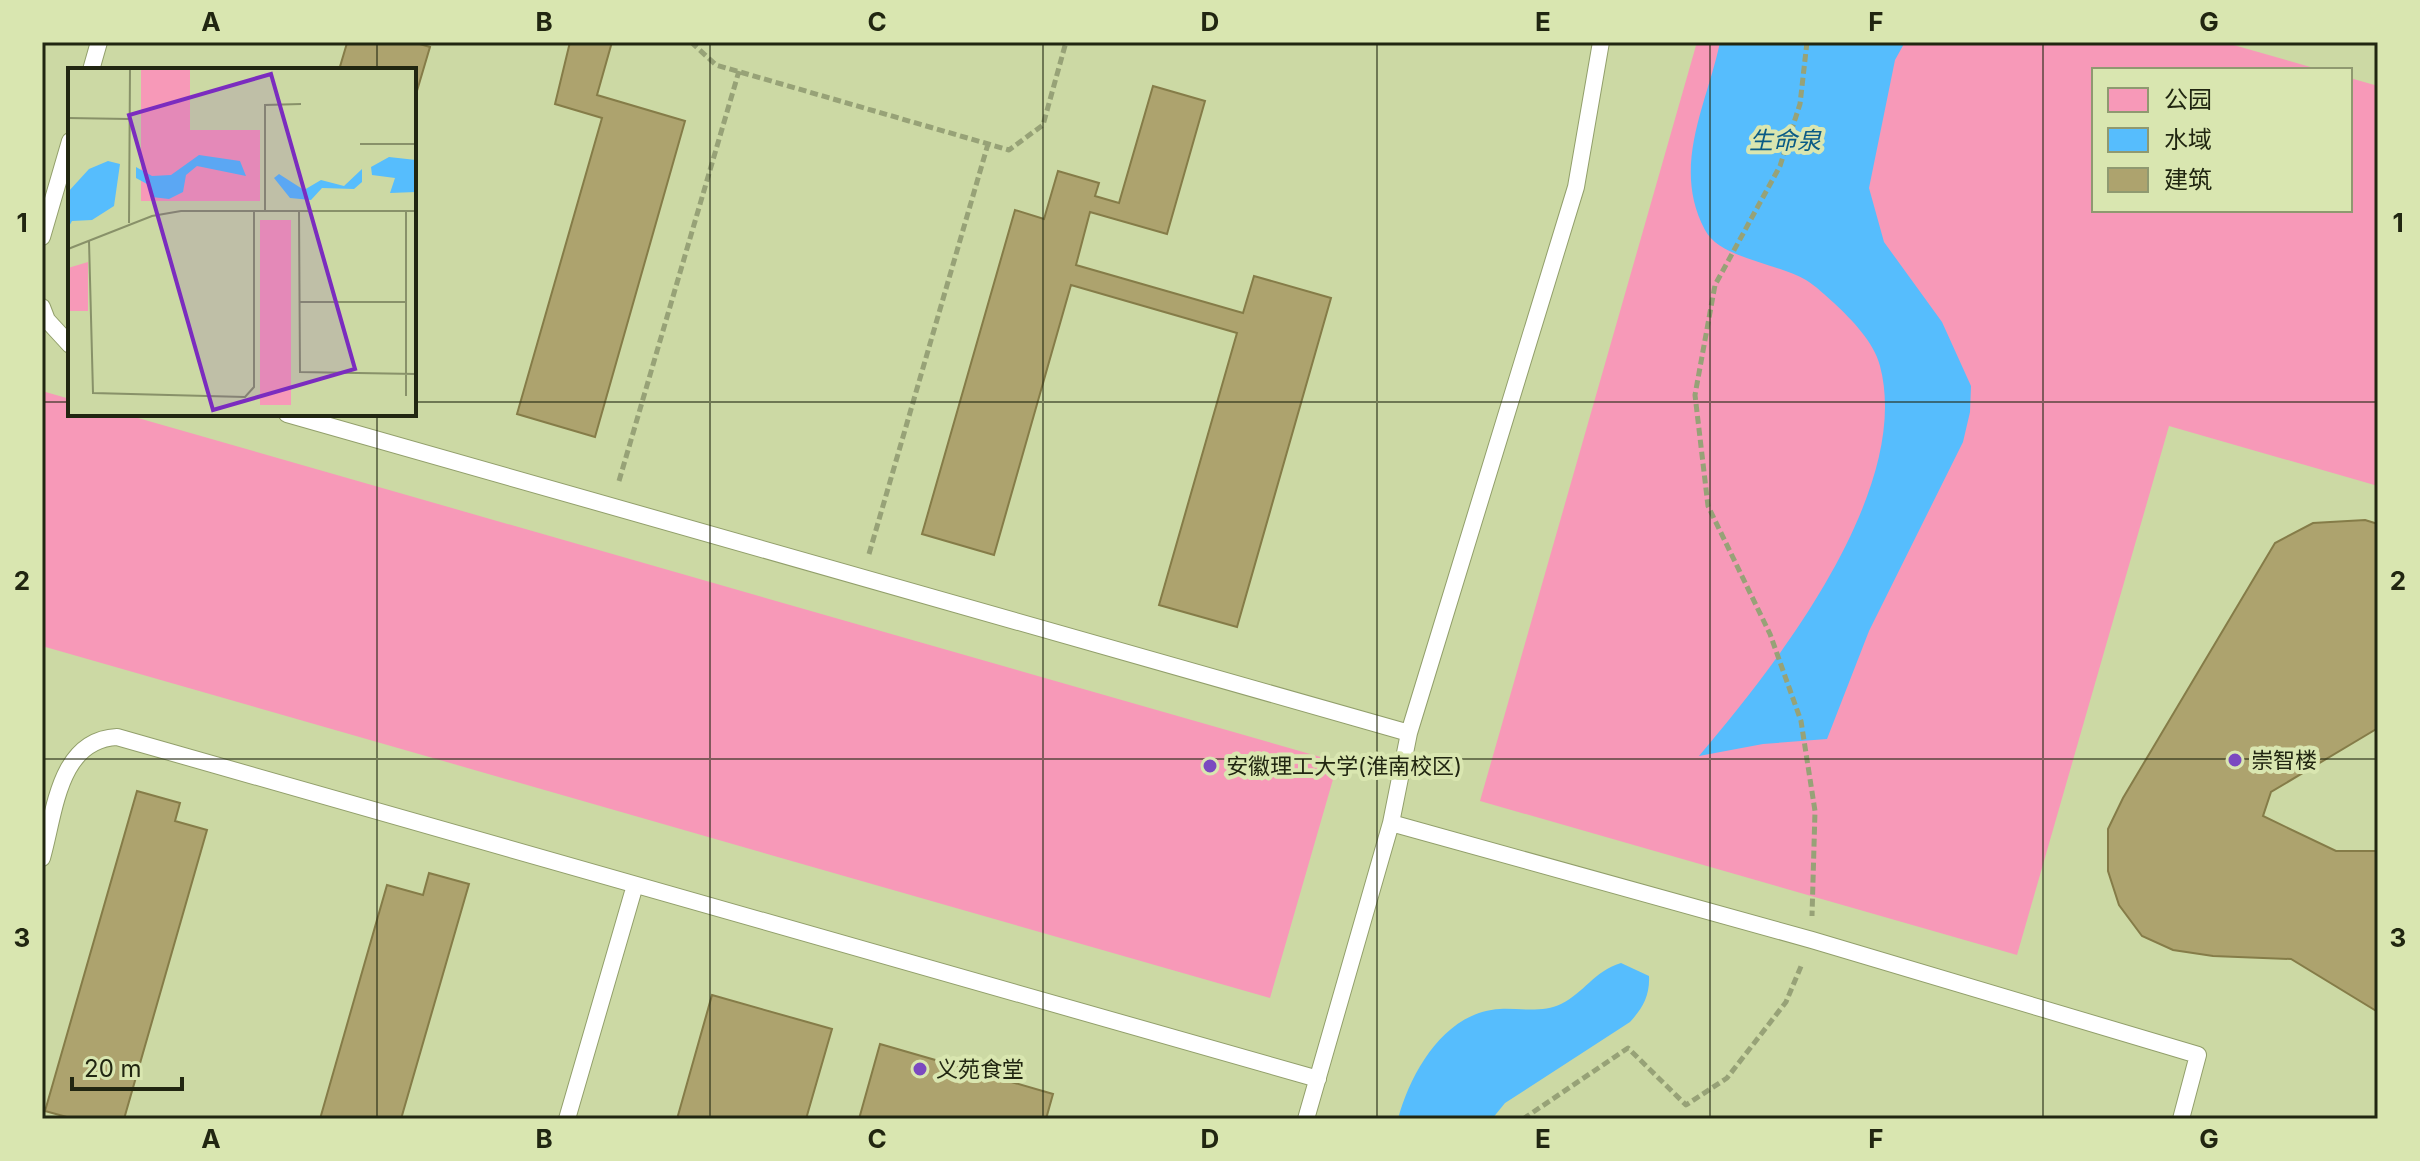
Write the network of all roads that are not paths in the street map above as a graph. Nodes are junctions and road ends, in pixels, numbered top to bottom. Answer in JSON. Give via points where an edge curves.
{"nodes":[{"id":1,"x":99,"y":42,"type":"edge"},
{"id":2,"x":1601,"y":42,"type":"edge"},
{"id":3,"x":92,"y":68,"type":"edge"},
{"id":4,"x":68,"y":148,"type":"edge"},
{"id":5,"x":42,"y":237,"type":"edge"},
{"id":6,"x":42,"y":307,"type":"edge"},
{"id":7,"x":68,"y":343,"type":"edge"},
{"id":8,"x":294,"y":416,"type":"edge"},
{"id":9,"x":1409,"y":733,"type":"junction"},
{"id":10,"x":1391,"y":823,"type":"junction"},
{"id":11,"x":42,"y":858,"type":"edge"},
{"id":12,"x":635,"y":885,"type":"junction"},
{"id":13,"x":1318,"y":1079,"type":"junction"},
{"id":14,"x":567,"y":1119,"type":"edge"},
{"id":15,"x":1306,"y":1119,"type":"edge"},
{"id":16,"x":2181,"y":1119,"type":"edge"}],
"edges":[{"from":1,"to":3,"type":"lane"},
{"from":2,"to":9,"type":"lane","via":[[1576,187]]},
{"from":4,"to":5,"type":"lane"},
{"from":6,"to":7,"type":"lane"},
{"from":8,"to":9,"type":"lane"},
{"from":9,"to":10,"type":"lane"},
{"from":10,"to":13,"type":"lane"},
{"from":10,"to":16,"type":"lane","via":[[2198,1055]]},
{"from":11,"to":12,"type":"lane","via":[[74,755],[101,738],[117,737]]},
{"from":12,"to":13,"type":"lane"},
{"from":12,"to":14,"type":"lane"},
{"from":13,"to":15,"type":"lane"}]}
